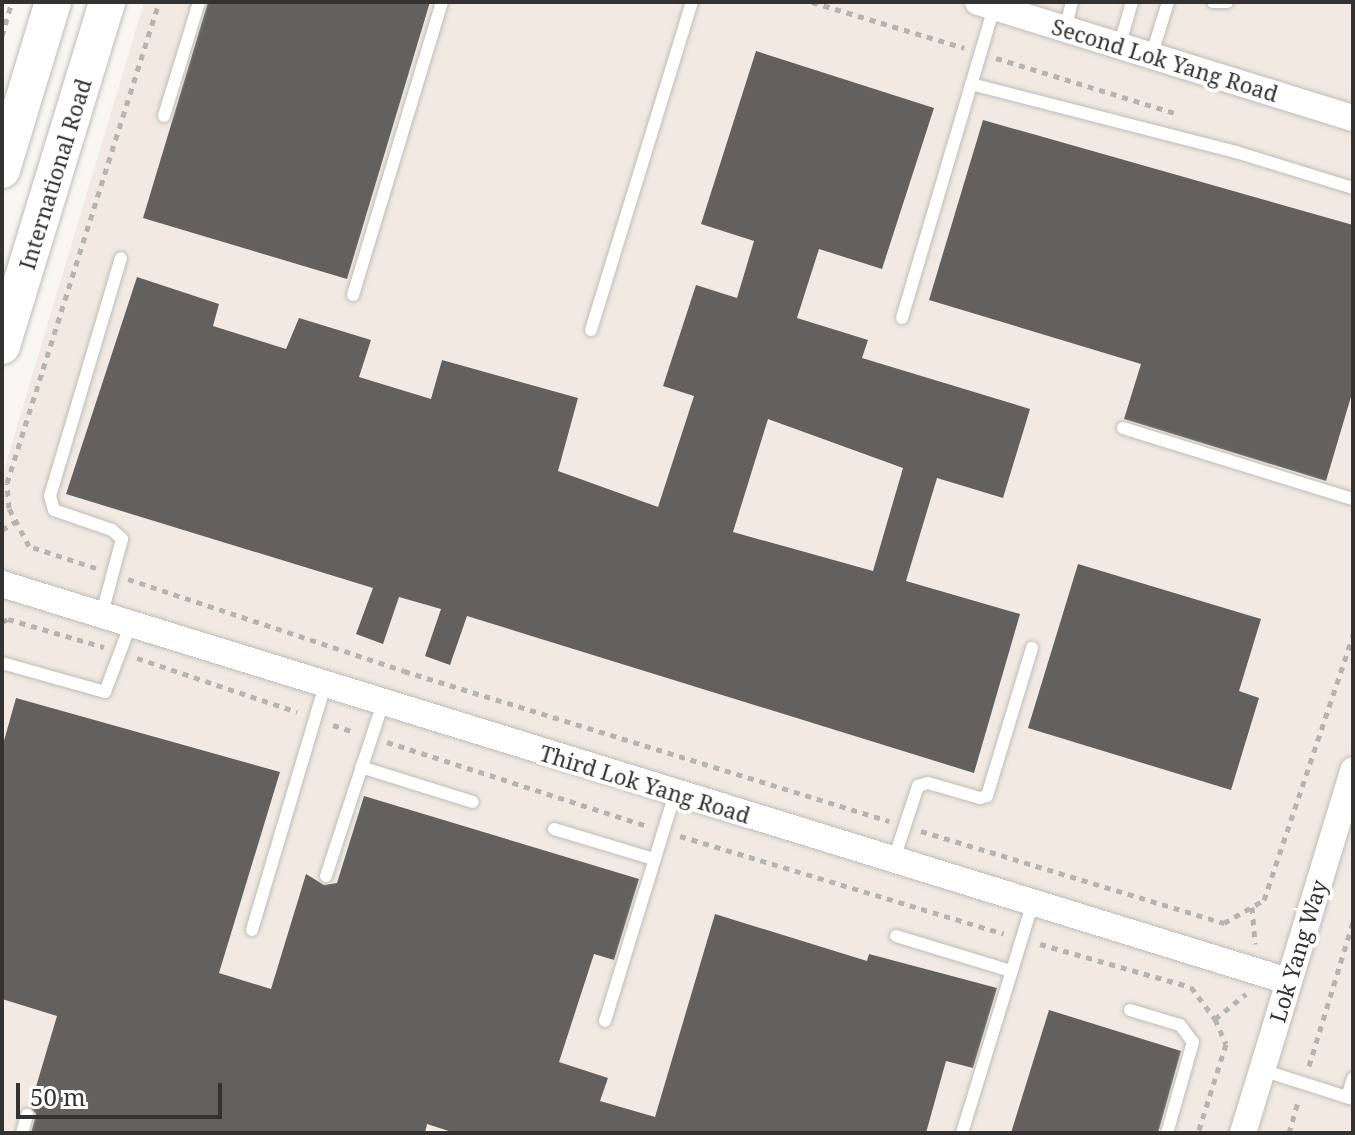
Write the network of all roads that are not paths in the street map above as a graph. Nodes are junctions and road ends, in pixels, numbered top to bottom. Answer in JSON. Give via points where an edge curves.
{"nodes":[{"id":1,"x":53,"y":2,"type":"edge"},
{"id":2,"x":107,"y":2,"type":"edge"},
{"id":3,"x":199,"y":2,"type":"edge"},
{"id":4,"x":442,"y":2,"type":"edge"},
{"id":5,"x":692,"y":2,"type":"edge"},
{"id":6,"x":1072,"y":2,"type":"edge"},
{"id":7,"x":1132,"y":2,"type":"edge"},
{"id":8,"x":1168,"y":2,"type":"edge"},
{"id":9,"x":1213,"y":2,"type":"edge"},
{"id":10,"x":1227,"y":2,"type":"edge"},
{"id":11,"x":986,"y":4,"type":"edge"},
{"id":12,"x":1065,"y":30,"type":"junction"},
{"id":13,"x":1119,"y":47,"type":"junction"},
{"id":14,"x":1151,"y":57,"type":"junction"},
{"id":15,"x":971,"y":84,"type":"junction"},
{"id":16,"x":164,"y":116,"type":"dead end"},
{"id":17,"x":1353,"y":118,"type":"edge"},
{"id":18,"x":2,"y":170,"type":"edge"},
{"id":19,"x":1353,"y":188,"type":"edge"},
{"id":20,"x":121,"y":258,"type":"dead end"},
{"id":21,"x":353,"y":295,"type":"dead end"},
{"id":22,"x":902,"y":318,"type":"dead end"},
{"id":23,"x":591,"y":330,"type":"dead end"},
{"id":24,"x":2,"y":346,"type":"edge"},
{"id":25,"x":1123,"y":428,"type":"dead end"},
{"id":26,"x":1352,"y":495,"type":"edge"},
{"id":27,"x":2,"y":584,"type":"edge"},
{"id":28,"x":101,"y":617,"type":"junction"},
{"id":29,"x":130,"y":626,"type":"junction"},
{"id":30,"x":1032,"y":648,"type":"dead end"},
{"id":31,"x":2,"y":663,"type":"edge"},
{"id":32,"x":325,"y":685,"type":"junction"},
{"id":33,"x":383,"y":703,"type":"junction"},
{"id":34,"x":361,"y":767,"type":"junction"},
{"id":35,"x":1353,"y":770,"type":"edge"},
{"id":36,"x":675,"y":794,"type":"junction"},
{"id":37,"x":1348,"y":801,"type":"edge"},
{"id":38,"x":473,"y":802,"type":"dead end"},
{"id":39,"x":554,"y":829,"type":"dead end"},
{"id":40,"x":654,"y":859,"type":"junction"},
{"id":41,"x":894,"y":859,"type":"junction"},
{"id":42,"x":326,"y":876,"type":"dead end"},
{"id":43,"x":1033,"y":902,"type":"junction"},
{"id":44,"x":252,"y":930,"type":"dead end"},
{"id":45,"x":896,"y":936,"type":"dead end"},
{"id":46,"x":1011,"y":971,"type":"junction"},
{"id":47,"x":1288,"y":981,"type":"junction"},
{"id":48,"x":1130,"y":1010,"type":"dead end"},
{"id":49,"x":605,"y":1021,"type":"dead end"},
{"id":50,"x":1262,"y":1070,"type":"junction"},
{"id":51,"x":1353,"y":1078,"type":"edge"},
{"id":52,"x":1350,"y":1098,"type":"edge"},
{"id":53,"x":27,"y":1115,"type":"dead end"},
{"id":54,"x":22,"y":1133,"type":"edge"},
{"id":55,"x":962,"y":1133,"type":"edge"},
{"id":56,"x":1167,"y":1133,"type":"edge"},
{"id":57,"x":1243,"y":1133,"type":"edge"}],
"edges":[{"from":1,"to":18,"type":"main road"},
{"from":2,"to":24,"type":"main road","name":"International Road"},
{"from":3,"to":16,"type":"lane"},
{"from":4,"to":21,"type":"lane"},
{"from":5,"to":23,"type":"lane"},
{"from":6,"to":12,"type":"lane"},
{"from":7,"to":13,"type":"lane"},
{"from":8,"to":14,"type":"lane"},
{"from":9,"to":10,"type":"lane"},
{"from":11,"to":12,"type":"street","name":"Second Lok Yang Road"},
{"from":11,"to":15,"type":"lane"},
{"from":12,"to":13,"type":"street","name":"Second Lok Yang Road"},
{"from":13,"to":14,"type":"street","name":"Second Lok Yang Road"},
{"from":14,"to":17,"type":"street","name":"Second Lok Yang Road"},
{"from":15,"to":19,"type":"lane","via":[[1236,152]]},
{"from":15,"to":22,"type":"lane"},
{"from":20,"to":28,"type":"lane","via":[[49,503],[61,514],[118,535],[122,545]]},
{"from":25,"to":26,"type":"lane"},
{"from":27,"to":28,"type":"street","name":"Third Lok Yang Road"},
{"from":28,"to":29,"type":"street","name":"Third Lok Yang Road"},
{"from":29,"to":31,"type":"lane","via":[[105,692]]},
{"from":29,"to":32,"type":"street","name":"Third Lok Yang Road"},
{"from":30,"to":41,"type":"lane","via":[[987,796],[922,783]]},
{"from":32,"to":33,"type":"street","name":"Third Lok Yang Road"},
{"from":32,"to":44,"type":"lane"},
{"from":33,"to":34,"type":"lane"},
{"from":33,"to":36,"type":"street","name":"Third Lok Yang Road"},
{"from":34,"to":38,"type":"lane"},
{"from":34,"to":42,"type":"lane"},
{"from":35,"to":37,"type":"street","name":"Lok Yang Way"},
{"from":36,"to":40,"type":"lane"},
{"from":36,"to":41,"type":"street","name":"Third Lok Yang Road"},
{"from":37,"to":47,"type":"street","name":"Lok Yang Way"},
{"from":39,"to":40,"type":"lane"},
{"from":40,"to":49,"type":"lane"},
{"from":41,"to":43,"type":"street","name":"Third Lok Yang Road"},
{"from":43,"to":46,"type":"lane"},
{"from":43,"to":47,"type":"street","name":"Third Lok Yang Road"},
{"from":45,"to":46,"type":"lane"},
{"from":46,"to":55,"type":"lane"},
{"from":47,"to":50,"type":"street","name":"Lok Yang Way"},
{"from":48,"to":56,"type":"lane","via":[[1180,1025],[1193,1042]]},
{"from":50,"to":52,"type":"lane"},
{"from":50,"to":57,"type":"street","name":"Lok Yang Way"},
{"from":51,"to":52,"type":"lane"},
{"from":53,"to":54,"type":"lane"}]}
